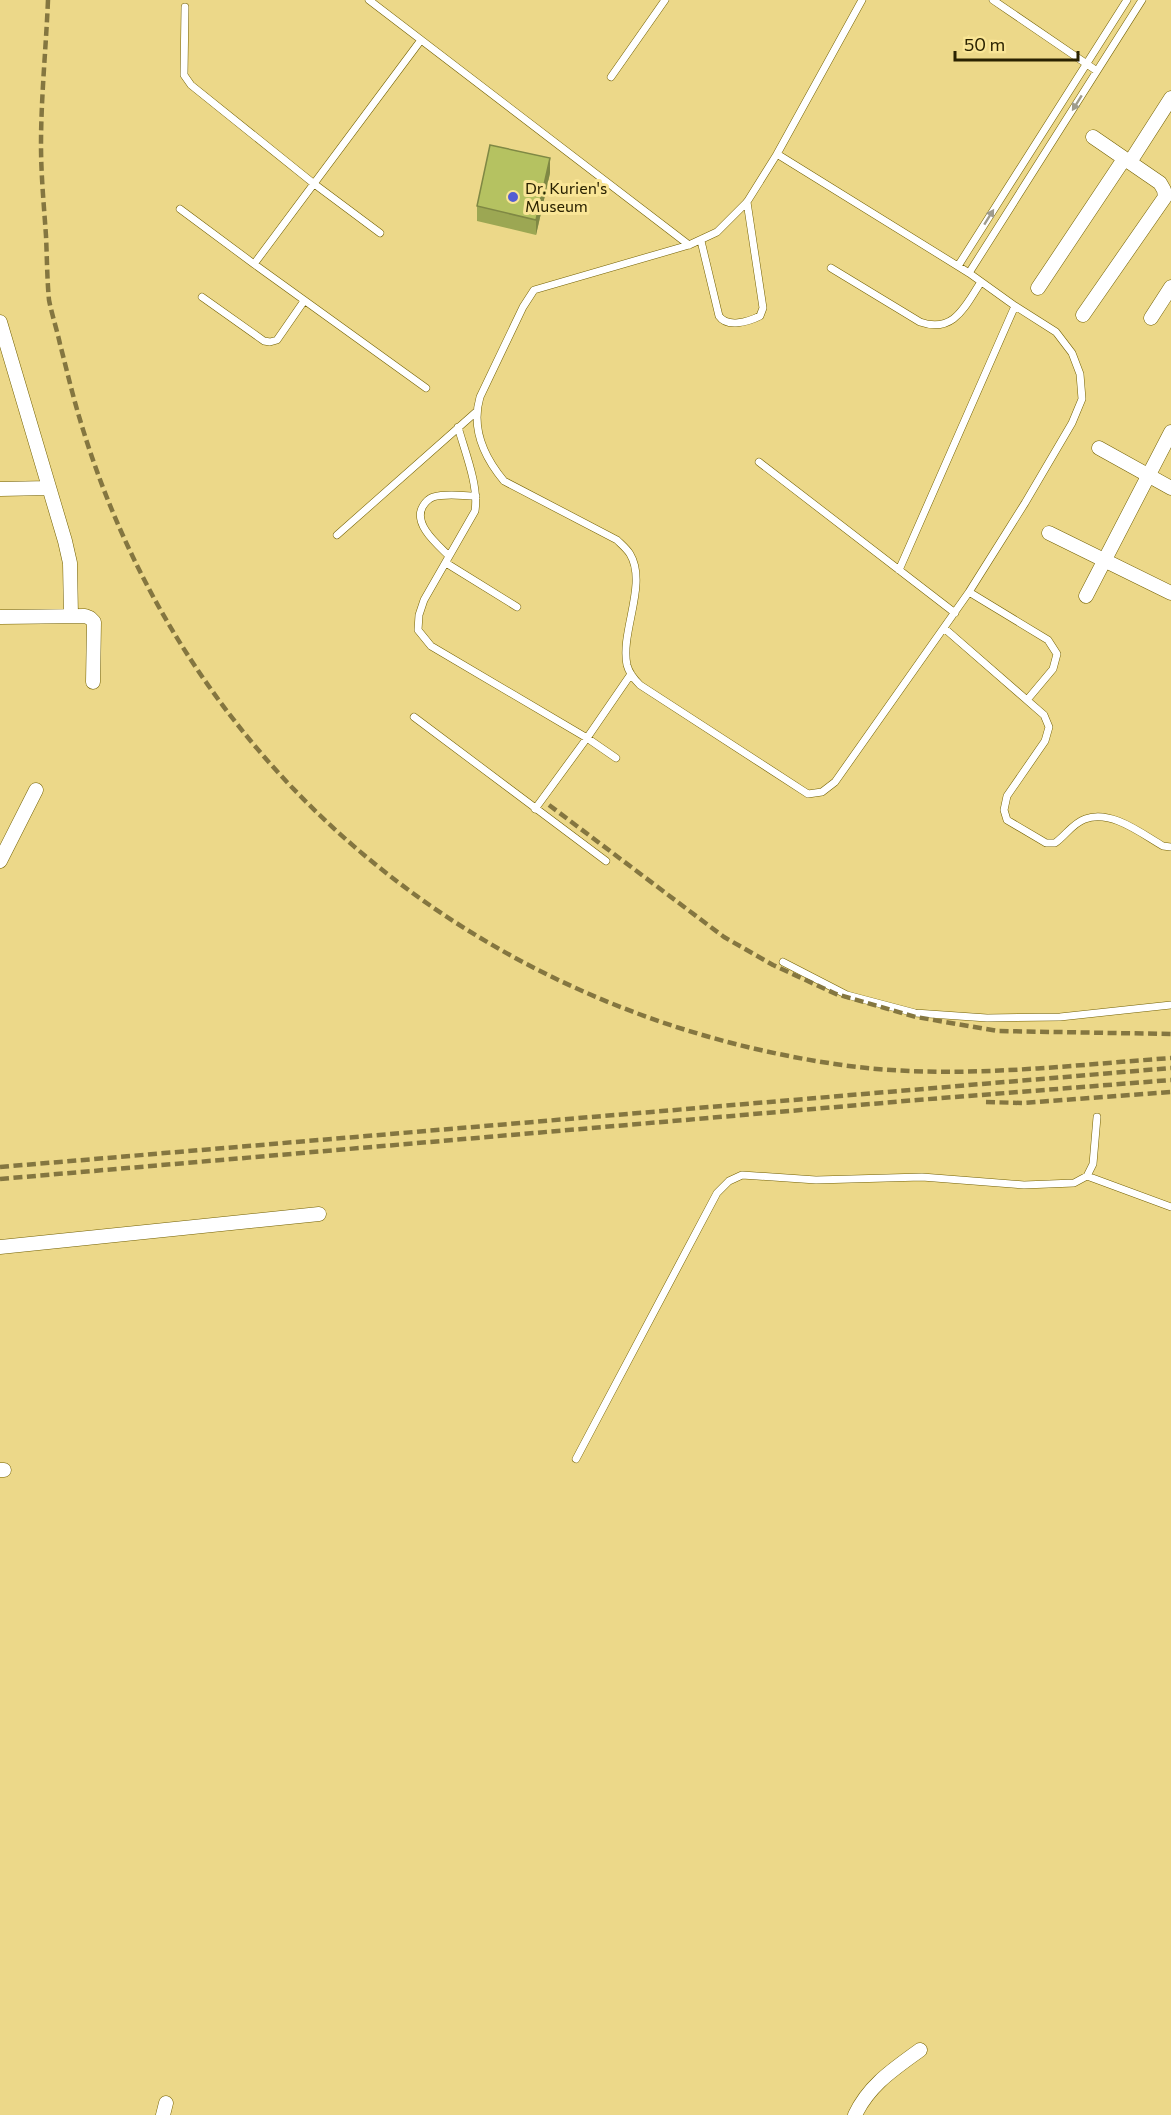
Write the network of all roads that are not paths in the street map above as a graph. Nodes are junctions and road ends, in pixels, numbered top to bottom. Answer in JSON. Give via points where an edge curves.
{"nodes":[{"id":1,"x":369,"y":0,"type":"edge"},
{"id":2,"x":665,"y":0,"type":"edge"},
{"id":3,"x":862,"y":0,"type":"edge"},
{"id":4,"x":993,"y":0,"type":"edge"},
{"id":5,"x":1127,"y":0,"type":"edge"},
{"id":6,"x":1142,"y":0,"type":"edge"},
{"id":7,"x":185,"y":7,"type":"dead end"},
{"id":8,"x":421,"y":40,"type":"junction"},
{"id":9,"x":1085,"y":62,"type":"junction"},
{"id":10,"x":1097,"y":70,"type":"junction"},
{"id":11,"x":611,"y":77,"type":"dead end"},
{"id":12,"x":1171,"y":98,"type":"edge"},
{"id":13,"x":1093,"y":137,"type":"dead end"},
{"id":14,"x":777,"y":154,"type":"junction"},
{"id":15,"x":1127,"y":160,"type":"junction"},
{"id":16,"x":314,"y":183,"type":"junction"},
{"id":17,"x":747,"y":202,"type":"junction"},
{"id":18,"x":180,"y":209,"type":"dead end"},
{"id":19,"x":380,"y":233,"type":"dead end"},
{"id":20,"x":701,"y":241,"type":"junction"},
{"id":21,"x":689,"y":245,"type":"junction"},
{"id":22,"x":254,"y":264,"type":"junction"},
{"id":23,"x":958,"y":266,"type":"junction"},
{"id":24,"x":831,"y":268,"type":"dead end"},
{"id":25,"x":969,"y":273,"type":"junction"},
{"id":26,"x":981,"y":282,"type":"junction"},
{"id":27,"x":1171,"y":287,"type":"edge"},
{"id":28,"x":1038,"y":288,"type":"dead end"},
{"id":29,"x":202,"y":297,"type":"dead end"},
{"id":30,"x":304,"y":301,"type":"junction"},
{"id":31,"x":1015,"y":306,"type":"junction"},
{"id":32,"x":1083,"y":315,"type":"dead end"},
{"id":33,"x":1151,"y":318,"type":"dead end"},
{"id":34,"x":0,"y":322,"type":"edge"},
{"id":35,"x":5,"y":357,"type":"edge"},
{"id":36,"x":426,"y":388,"type":"dead end"},
{"id":37,"x":476,"y":412,"type":"junction"},
{"id":38,"x":458,"y":427,"type":"junction"},
{"id":39,"x":1171,"y":432,"type":"edge"},
{"id":40,"x":1099,"y":448,"type":"dead end"},
{"id":41,"x":759,"y":462,"type":"dead end"},
{"id":42,"x":1148,"y":476,"type":"junction"},
{"id":43,"x":49,"y":488,"type":"junction"},
{"id":44,"x":1171,"y":488,"type":"edge"},
{"id":45,"x":0,"y":489,"type":"edge"},
{"id":46,"x":476,"y":496,"type":"junction"},
{"id":47,"x":1049,"y":533,"type":"dead end"},
{"id":48,"x":337,"y":535,"type":"dead end"},
{"id":49,"x":1105,"y":559,"type":"junction"},
{"id":50,"x":448,"y":560,"type":"junction"},
{"id":51,"x":899,"y":570,"type":"junction"},
{"id":52,"x":969,"y":592,"type":"junction"},
{"id":53,"x":1171,"y":593,"type":"edge"},
{"id":54,"x":1086,"y":596,"type":"dead end"},
{"id":55,"x":517,"y":608,"type":"dead end"},
{"id":56,"x":955,"y":613,"type":"junction"},
{"id":57,"x":71,"y":616,"type":"junction"},
{"id":58,"x":0,"y":617,"type":"edge"},
{"id":59,"x":944,"y":628,"type":"junction"},
{"id":60,"x":631,"y":674,"type":"junction"},
{"id":61,"x":93,"y":682,"type":"dead end"},
{"id":62,"x":1027,"y":700,"type":"junction"},
{"id":63,"x":414,"y":717,"type":"dead end"},
{"id":64,"x":587,"y":738,"type":"junction"},
{"id":65,"x":616,"y":758,"type":"dead end"},
{"id":66,"x":36,"y":790,"type":"dead end"},
{"id":67,"x":535,"y":808,"type":"junction"},
{"id":68,"x":1171,"y":847,"type":"edge"},
{"id":69,"x":0,"y":861,"type":"edge"},
{"id":70,"x":606,"y":861,"type":"dead end"},
{"id":71,"x":783,"y":962,"type":"dead end"},
{"id":72,"x":1171,"y":1005,"type":"edge"},
{"id":73,"x":1097,"y":1117,"type":"dead end"},
{"id":74,"x":1087,"y":1176,"type":"junction"},
{"id":75,"x":1171,"y":1207,"type":"edge"},
{"id":76,"x":319,"y":1214,"type":"dead end"},
{"id":77,"x":0,"y":1247,"type":"edge"},
{"id":78,"x":576,"y":1458,"type":"dead end"},
{"id":79,"x":920,"y":2050,"type":"dead end"},
{"id":80,"x":855,"y":2115,"type":"edge"}],
"edges":[{"from":1,"to":8,"type":"lane"},
{"from":2,"to":11,"type":"lane"},
{"from":3,"to":14,"type":"lane"},
{"from":4,"to":9,"type":"lane"},
{"from":5,"to":9,"type":"lane"},
{"from":6,"to":10,"type":"lane"},
{"from":7,"to":16,"type":"lane","via":[[184,75],[191,85]]},
{"from":8,"to":16,"type":"lane"},
{"from":8,"to":21,"type":"lane"},
{"from":9,"to":10,"type":"lane"},
{"from":23,"to":9,"type":"lane","one_way":true},
{"from":10,"to":25,"type":"lane","one_way":true},
{"from":12,"to":15,"type":"street"},
{"from":13,"to":15,"type":"street"},
{"from":14,"to":17,"type":"lane"},
{"from":14,"to":23,"type":"lane"},
{"from":15,"to":28,"type":"street"},
{"from":15,"to":32,"type":"street","via":[[1160,183],[1165,197]]},
{"from":16,"to":19,"type":"lane"},
{"from":16,"to":22,"type":"lane"},
{"from":17,"to":20,"type":"lane","via":[[717,232]]},
{"from":17,"to":20,"type":"lane","via":[[763,308],[760,316],[727,324],[718,316]]},
{"from":18,"to":22,"type":"lane"},
{"from":20,"to":21,"type":"lane"},
{"from":21,"to":37,"type":"lane","via":[[534,290]]},
{"from":22,"to":30,"type":"lane"},
{"from":23,"to":25,"type":"lane"},
{"from":24,"to":26,"type":"lane","via":[[928,325],[954,320]]},
{"from":25,"to":26,"type":"lane"},
{"from":26,"to":31,"type":"lane"},
{"from":27,"to":33,"type":"street"},
{"from":29,"to":30,"type":"lane","via":[[270,342],[277,340]]},
{"from":30,"to":36,"type":"lane"},
{"from":31,"to":51,"type":"lane"},
{"from":31,"to":52,"type":"lane","via":[[1056,332],[1072,353],[1080,374],[1082,399],[1072,423]]},
{"from":34,"to":35,"type":"street"},
{"from":35,"to":43,"type":"street"},
{"from":37,"to":38,"type":"lane"},
{"from":37,"to":60,"type":"lane","via":[[486,455],[504,481],[617,540],[630,554],[636,573],[627,650]]},
{"from":38,"to":46,"type":"lane"},
{"from":38,"to":48,"type":"lane"},
{"from":39,"to":42,"type":"street"},
{"from":40,"to":42,"type":"street"},
{"from":41,"to":51,"type":"lane"},
{"from":42,"to":44,"type":"street"},
{"from":42,"to":49,"type":"street"},
{"from":43,"to":45,"type":"street"},
{"from":43,"to":57,"type":"street","via":[[70,563]]},
{"from":46,"to":50,"type":"lane","via":[[475,511]]},
{"from":46,"to":50,"type":"lane","via":[[434,497],[420,510],[424,529]]},
{"from":47,"to":49,"type":"street"},
{"from":49,"to":53,"type":"street"},
{"from":49,"to":54,"type":"street"},
{"from":50,"to":55,"type":"lane"},
{"from":50,"to":64,"type":"lane","via":[[424,600],[418,630],[431,646]]},
{"from":51,"to":56,"type":"lane"},
{"from":52,"to":56,"type":"lane"},
{"from":52,"to":62,"type":"lane","via":[[1048,640],[1057,654],[1053,669]]},
{"from":56,"to":59,"type":"lane"},
{"from":57,"to":58,"type":"street"},
{"from":57,"to":61,"type":"street","via":[[85,616],[93,622]]},
{"from":59,"to":60,"type":"lane","via":[[835,782],[822,792],[808,794],[797,788],[640,685]]},
{"from":59,"to":62,"type":"lane"},
{"from":60,"to":64,"type":"lane"},
{"from":62,"to":68,"type":"lane","via":[[1044,715],[1049,727],[1045,741],[1007,796],[1007,820],[1046,843],[1055,843],[1085,818],[1108,818]]},
{"from":63,"to":67,"type":"lane"},
{"from":64,"to":65,"type":"lane"},
{"from":64,"to":67,"type":"lane"},
{"from":66,"to":69,"type":"street"},
{"from":67,"to":70,"type":"lane"},
{"from":71,"to":72,"type":"lane","via":[[847,995],[915,1013],[987,1018],[1060,1017]]},
{"from":73,"to":74,"type":"lane","via":[[1093,1164]]},
{"from":74,"to":75,"type":"lane"},
{"from":74,"to":78,"type":"lane","via":[[1074,1183],[1032,1185],[922,1177],[816,1180],[742,1175],[729,1181],[717,1193]]},
{"from":76,"to":77,"type":"street"},
{"from":79,"to":80,"type":"street","via":[[878,2081]]}]}
